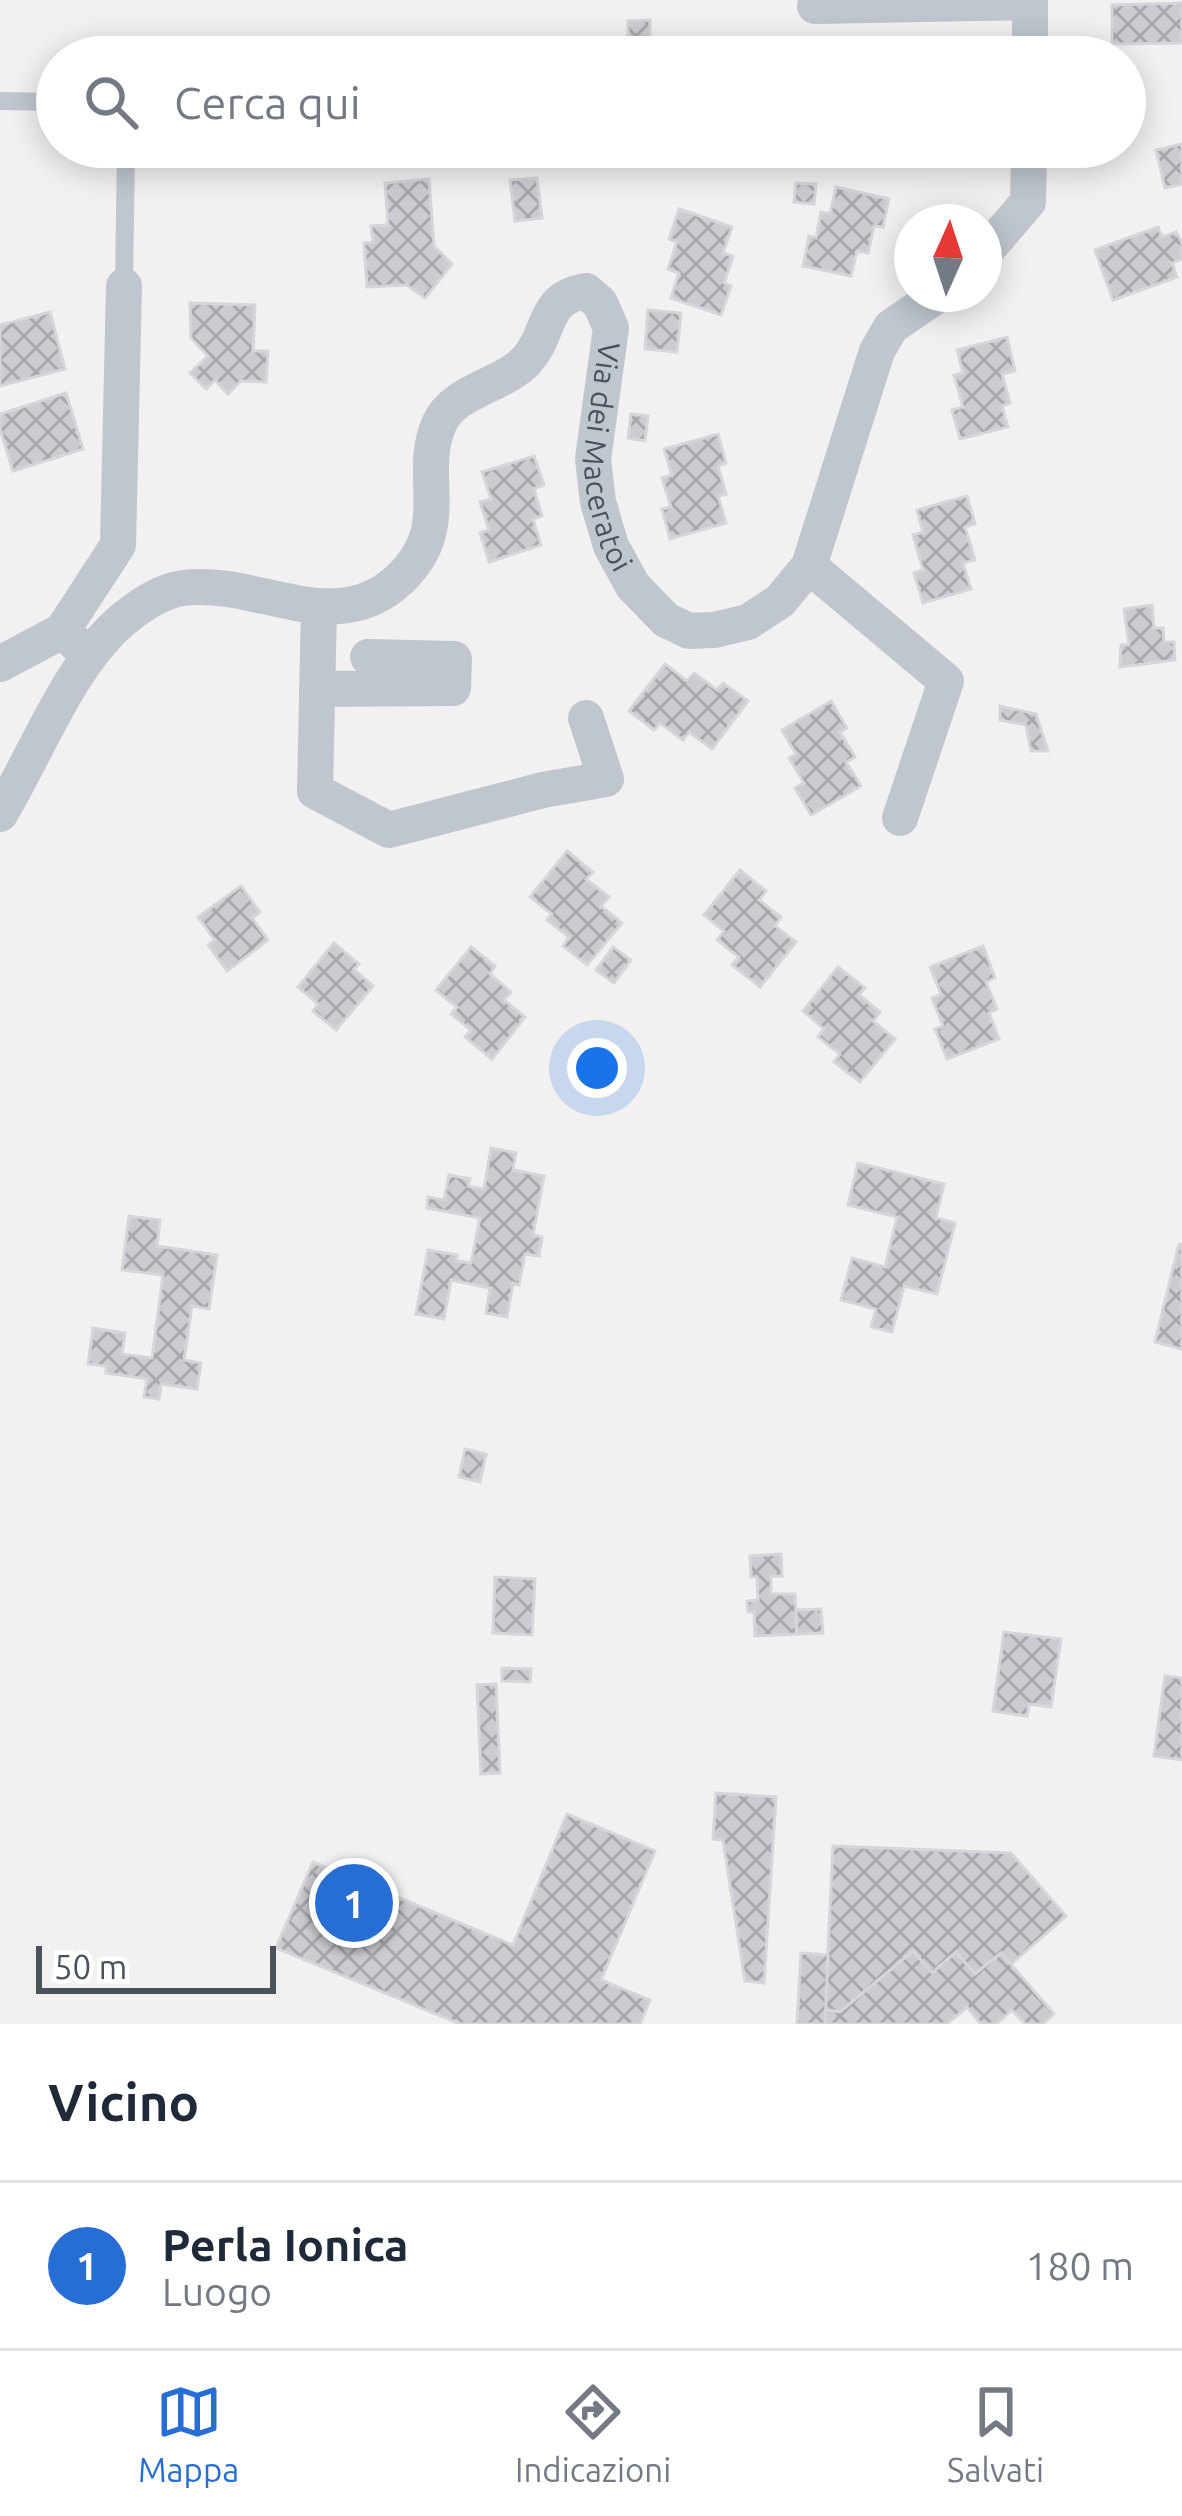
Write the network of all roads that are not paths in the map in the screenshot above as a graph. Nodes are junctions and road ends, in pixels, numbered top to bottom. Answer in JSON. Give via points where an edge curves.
{"nodes":[{"id":1,"x":815,"y":6,"type":"dead end"},
{"id":2,"x":1030,"y":36,"type":"edge"},
{"id":3,"x":0,"y":101,"type":"edge"},
{"id":4,"x":36,"y":102,"type":"edge"},
{"id":5,"x":126,"y":168,"type":"edge"},
{"id":6,"x":1029,"y":168,"type":"edge"},
{"id":7,"x":1002,"y":233,"type":"edge"},
{"id":8,"x":124,"y":286,"type":"joint"},
{"id":9,"x":914,"y":312,"type":"edge"},
{"id":10,"x":809,"y":566,"type":"junction"},
{"id":11,"x":319,"y":608,"type":"junction"},
{"id":12,"x":75,"y":643,"type":"junction"},
{"id":13,"x":368,"y":657,"type":"dead end"},
{"id":14,"x":0,"y":664,"type":"edge"},
{"id":15,"x":317,"y":689,"type":"junction"},
{"id":16,"x":586,"y":718,"type":"dead end"},
{"id":17,"x":0,"y":814,"type":"edge"},
{"id":18,"x":900,"y":818,"type":"dead end"}],
"edges":[{"from":1,"to":2,"type":"street","via":[[1030,2]]},
{"from":3,"to":4,"type":"lane"},
{"from":5,"to":8,"type":"lane"},
{"from":6,"to":7,"type":"street","via":[[1028,202]]},
{"from":8,"to":12,"type":"street","via":[[118,545]]},
{"from":9,"to":10,"type":"street","name":"Via dei Maceratoi","via":[[877,351]]},
{"from":10,"to":11,"type":"street","name":"Via dei Maceratoi","via":[[780,601],[748,622],[714,630],[689,631],[666,620],[633,586],[598,502],[593,459],[610,328],[586,291],[552,307],[543,338],[511,374],[446,410],[433,455],[434,514],[411,566],[368,600]]},
{"from":10,"to":18,"type":"street","via":[[946,681]]},
{"from":11,"to":12,"type":"street","name":"Via dei Maceratoi","via":[[182,588]]},
{"from":11,"to":15,"type":"street"},
{"from":12,"to":14,"type":"street"},
{"from":12,"to":17,"type":"street","name":"Via dei Maceratoi"},
{"from":13,"to":15,"type":"street","via":[[454,659],[453,688]]},
{"from":15,"to":16,"type":"street","via":[[315,791],[389,830],[605,779]]}]}
